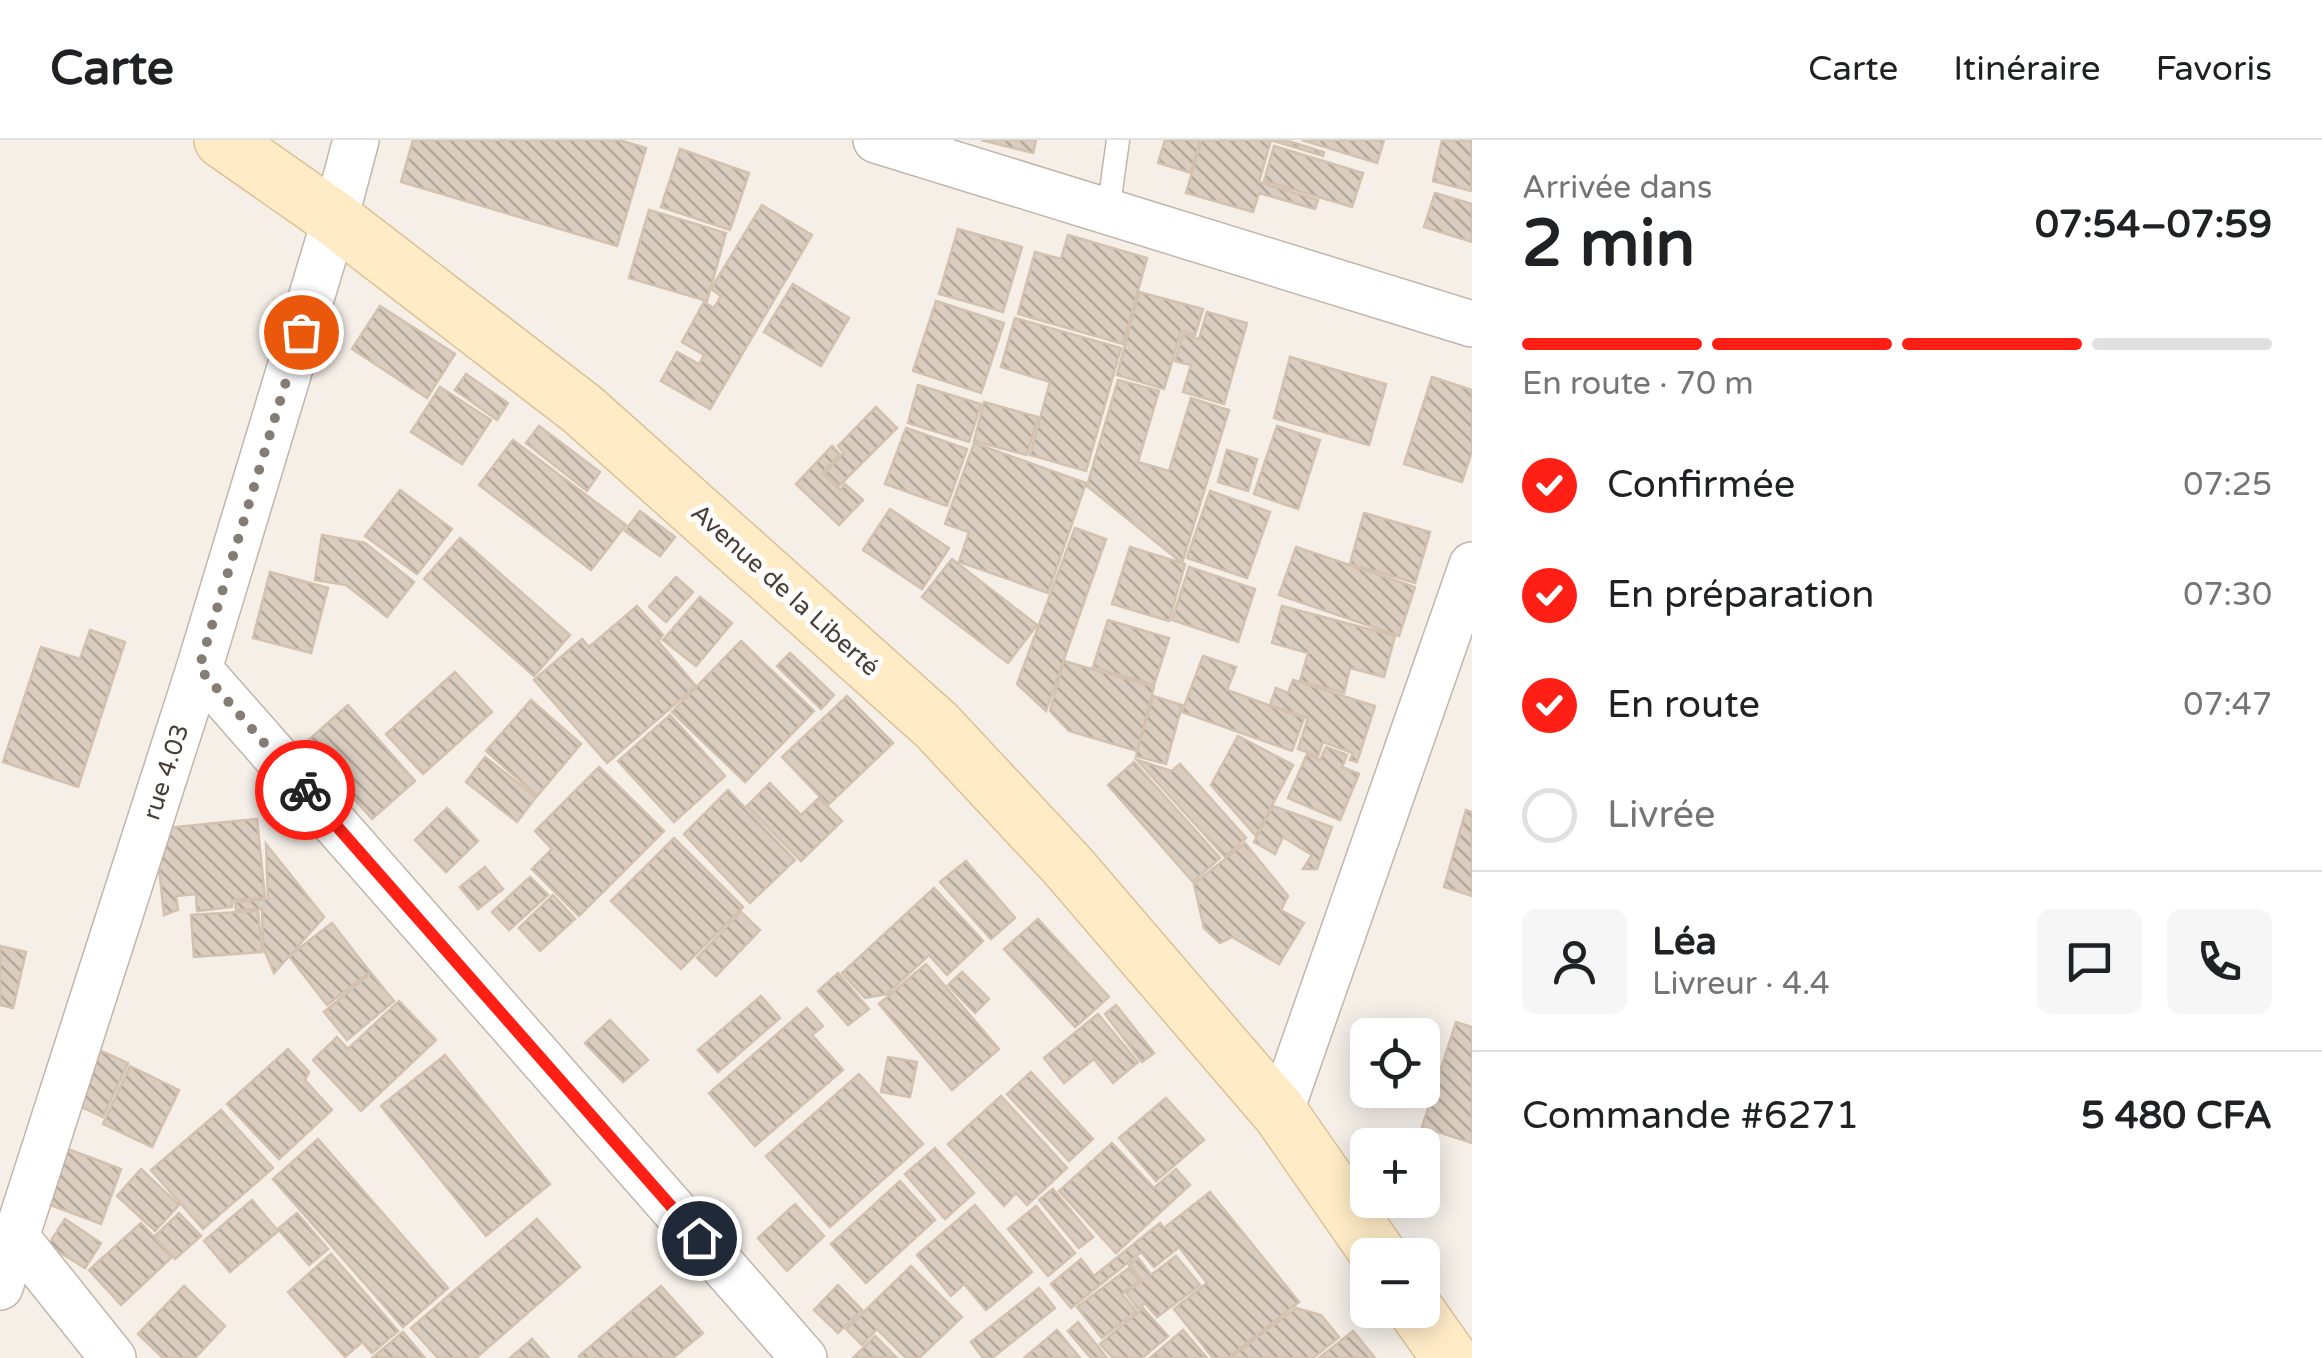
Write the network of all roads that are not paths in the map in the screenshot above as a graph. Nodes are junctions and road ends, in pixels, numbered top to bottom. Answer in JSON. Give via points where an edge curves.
{"nodes":[{"id":1,"x":222,"y":140,"type":"edge"},
{"id":2,"x":356,"y":140,"type":"edge"},
{"id":3,"x":876,"y":140,"type":"edge"},
{"id":4,"x":1118,"y":140,"type":"edge"},
{"id":5,"x":1108,"y":212,"type":"junction"},
{"id":6,"x":335,"y":219,"type":"junction"},
{"id":7,"x":1472,"y":324,"type":"edge"},
{"id":8,"x":1472,"y":565,"type":"edge"},
{"id":9,"x":199,"y":668,"type":"junction"},
{"id":10,"x":1280,"y":1113,"type":"junction"},
{"id":11,"x":17,"y":1238,"type":"junction"},
{"id":12,"x":1366,"y":1238,"type":"edge"},
{"id":13,"x":0,"y":1287,"type":"edge"},
{"id":14,"x":1429,"y":1328,"type":"edge"},
{"id":15,"x":113,"y":1358,"type":"edge"},
{"id":16,"x":804,"y":1358,"type":"edge"},
{"id":17,"x":1450,"y":1358,"type":"edge"}],
"edges":[{"from":1,"to":6,"type":"main road","name":"Avenue de la Liberté"},
{"from":2,"to":6,"type":"street","name":"rue 4.03"},
{"from":3,"to":5,"type":"street"},
{"from":4,"to":5,"type":"lane"},
{"from":5,"to":7,"type":"street"},
{"from":6,"to":9,"type":"street","name":"rue 4.03"},
{"from":6,"to":10,"type":"main road","name":"Avenue de la Liberté","via":[[582,410],[936,725],[1066,864]]},
{"from":8,"to":10,"type":"street"},
{"from":9,"to":11,"type":"street","name":"rue 4.03"},
{"from":9,"to":16,"type":"street"},
{"from":10,"to":12,"type":"main road","name":"Avenue de la Liberté"},
{"from":11,"to":13,"type":"street","name":"rue 4.03"},
{"from":11,"to":15,"type":"street"},
{"from":14,"to":17,"type":"main road"}]}
